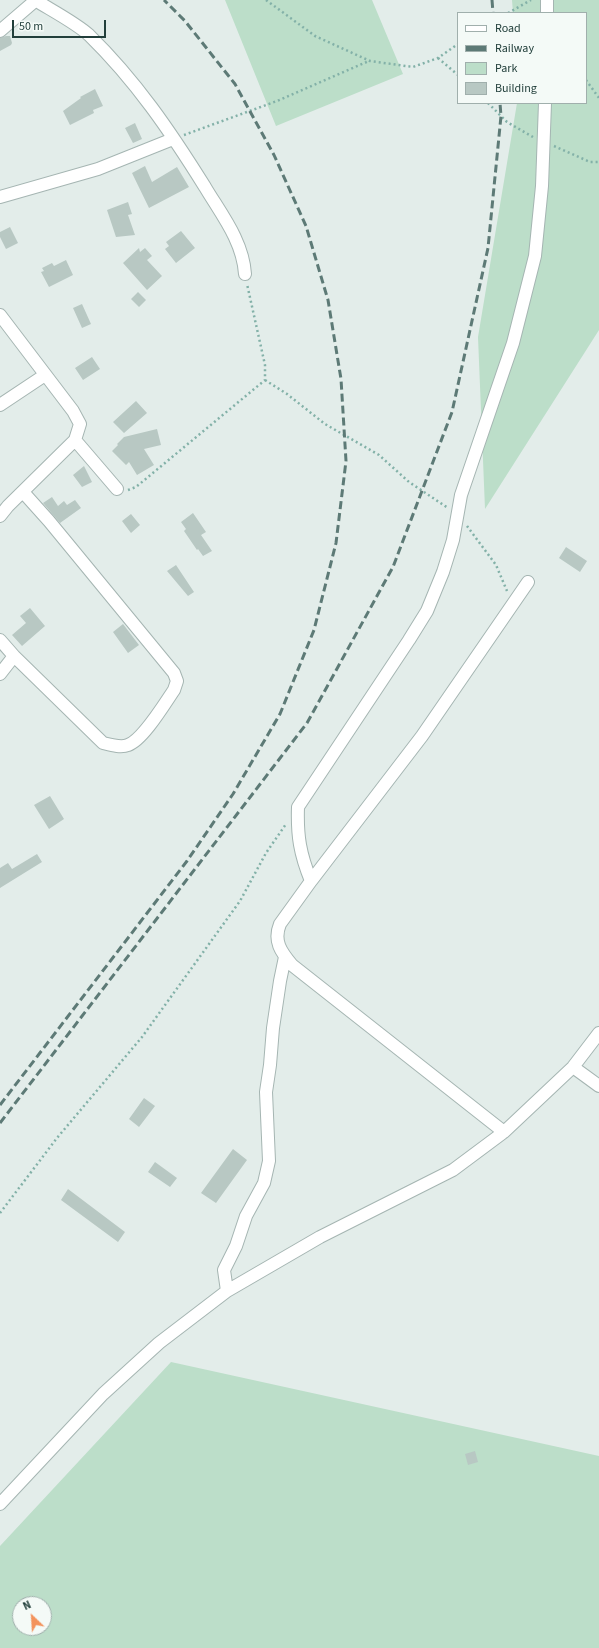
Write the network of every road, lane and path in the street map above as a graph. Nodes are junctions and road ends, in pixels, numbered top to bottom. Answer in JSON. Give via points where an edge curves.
{"nodes":[{"id":1,"x":36,"y":0,"type":"edge"},
{"id":2,"x":266,"y":0,"type":"edge"},
{"id":3,"x":531,"y":0,"type":"edge"},
{"id":4,"x":547,"y":0,"type":"edge"},
{"id":5,"x":510,"y":12,"type":"edge"},
{"id":6,"x":547,"y":12,"type":"edge"},
{"id":7,"x":0,"y":31,"type":"edge"},
{"id":8,"x":457,"y":45,"type":"edge"},
{"id":9,"x":438,"y":58,"type":"junction"},
{"id":10,"x":370,"y":61,"type":"junction"},
{"id":11,"x":457,"y":75,"type":"edge"},
{"id":12,"x":587,"y":81,"type":"edge"},
{"id":13,"x":599,"y":98,"type":"edge"},
{"id":14,"x":545,"y":104,"type":"edge"},
{"id":15,"x":173,"y":139,"type":"junction"},
{"id":16,"x":0,"y":198,"type":"edge"},
{"id":17,"x":245,"y":274,"type":"joint"},
{"id":18,"x":0,"y":315,"type":"edge"},
{"id":19,"x":45,"y":375,"type":"junction"},
{"id":20,"x":265,"y":380,"type":"junction"},
{"id":21,"x":0,"y":405,"type":"edge"},
{"id":22,"x":75,"y":440,"type":"junction"},
{"id":23,"x":116,"y":489,"type":"joint"},
{"id":24,"x":23,"y":492,"type":"junction"},
{"id":25,"x":458,"y":513,"type":"junction"},
{"id":26,"x":0,"y":516,"type":"edge"},
{"id":27,"x":528,"y":582,"type":"dead end"},
{"id":28,"x":511,"y":606,"type":"junction"},
{"id":29,"x":0,"y":640,"type":"edge"},
{"id":30,"x":14,"y":656,"type":"junction"},
{"id":31,"x":0,"y":674,"type":"edge"},
{"id":32,"x":298,"y":807,"type":"junction"},
{"id":33,"x":311,"y":881,"type":"junction"},
{"id":34,"x":285,"y":957,"type":"junction"},
{"id":35,"x":599,"y":1033,"type":"edge"},
{"id":36,"x":573,"y":1067,"type":"junction"},
{"id":37,"x":599,"y":1086,"type":"edge"},
{"id":38,"x":504,"y":1132,"type":"junction"},
{"id":39,"x":0,"y":1213,"type":"edge"},
{"id":40,"x":227,"y":1292,"type":"junction"},
{"id":41,"x":0,"y":1504,"type":"edge"}],
"edges":[{"from":1,"to":7,"type":"street"},
{"from":1,"to":15,"type":"street","via":[[87,34],[129,76],[156,111]]},
{"from":2,"to":10,"type":"path","via":[[315,36]]},
{"from":3,"to":5,"type":"path"},
{"from":4,"to":6,"type":"street"},
{"from":8,"to":9,"type":"path"},
{"from":9,"to":10,"type":"path","via":[[414,67]]},
{"from":9,"to":11,"type":"path"},
{"from":10,"to":15,"type":"path","via":[[263,106]]},
{"from":12,"to":13,"type":"path"},
{"from":14,"to":25,"type":"street","via":[[542,186],[535,256],[513,343],[461,495]]},
{"from":15,"to":16,"type":"street","via":[[98,169]]},
{"from":15,"to":17,"type":"street","via":[[231,229],[242,254]]},
{"from":17,"to":20,"type":"path","via":[[266,364]]},
{"from":18,"to":19,"type":"street"},
{"from":19,"to":21,"type":"street"},
{"from":19,"to":22,"type":"street","via":[[80,424]]},
{"from":20,"to":23,"type":"path","via":[[136,487],[125,492]]},
{"from":20,"to":25,"type":"path","via":[[325,424],[379,455],[409,482]]},
{"from":22,"to":23,"type":"street"},
{"from":22,"to":24,"type":"street"},
{"from":24,"to":26,"type":"street"},
{"from":24,"to":30,"type":"street","via":[[174,673],[177,682],[142,736],[129,745],[117,746],[103,743]]},
{"from":25,"to":28,"type":"path","via":[[496,565]]},
{"from":25,"to":32,"type":"street","via":[[454,540],[427,611]]},
{"from":27,"to":28,"type":"street"},
{"from":28,"to":33,"type":"street","via":[[422,736]]},
{"from":29,"to":30,"type":"street"},
{"from":30,"to":31,"type":"street"},
{"from":32,"to":33,"type":"street","via":[[297,831],[302,860]]},
{"from":32,"to":39,"type":"path","via":[[266,853],[240,901],[189,973],[142,1037],[57,1138]]},
{"from":33,"to":34,"type":"street","via":[[277,932],[277,939]]},
{"from":34,"to":38,"type":"street"},
{"from":34,"to":40,"type":"street","via":[[266,1092],[269,1161],[264,1183],[246,1216],[236,1246],[224,1270]]},
{"from":35,"to":36,"type":"street"},
{"from":36,"to":37,"type":"street"},
{"from":36,"to":38,"type":"street"},
{"from":38,"to":40,"type":"street","via":[[453,1170],[320,1237]]},
{"from":40,"to":41,"type":"street","via":[[159,1343],[102,1394]]}]}
